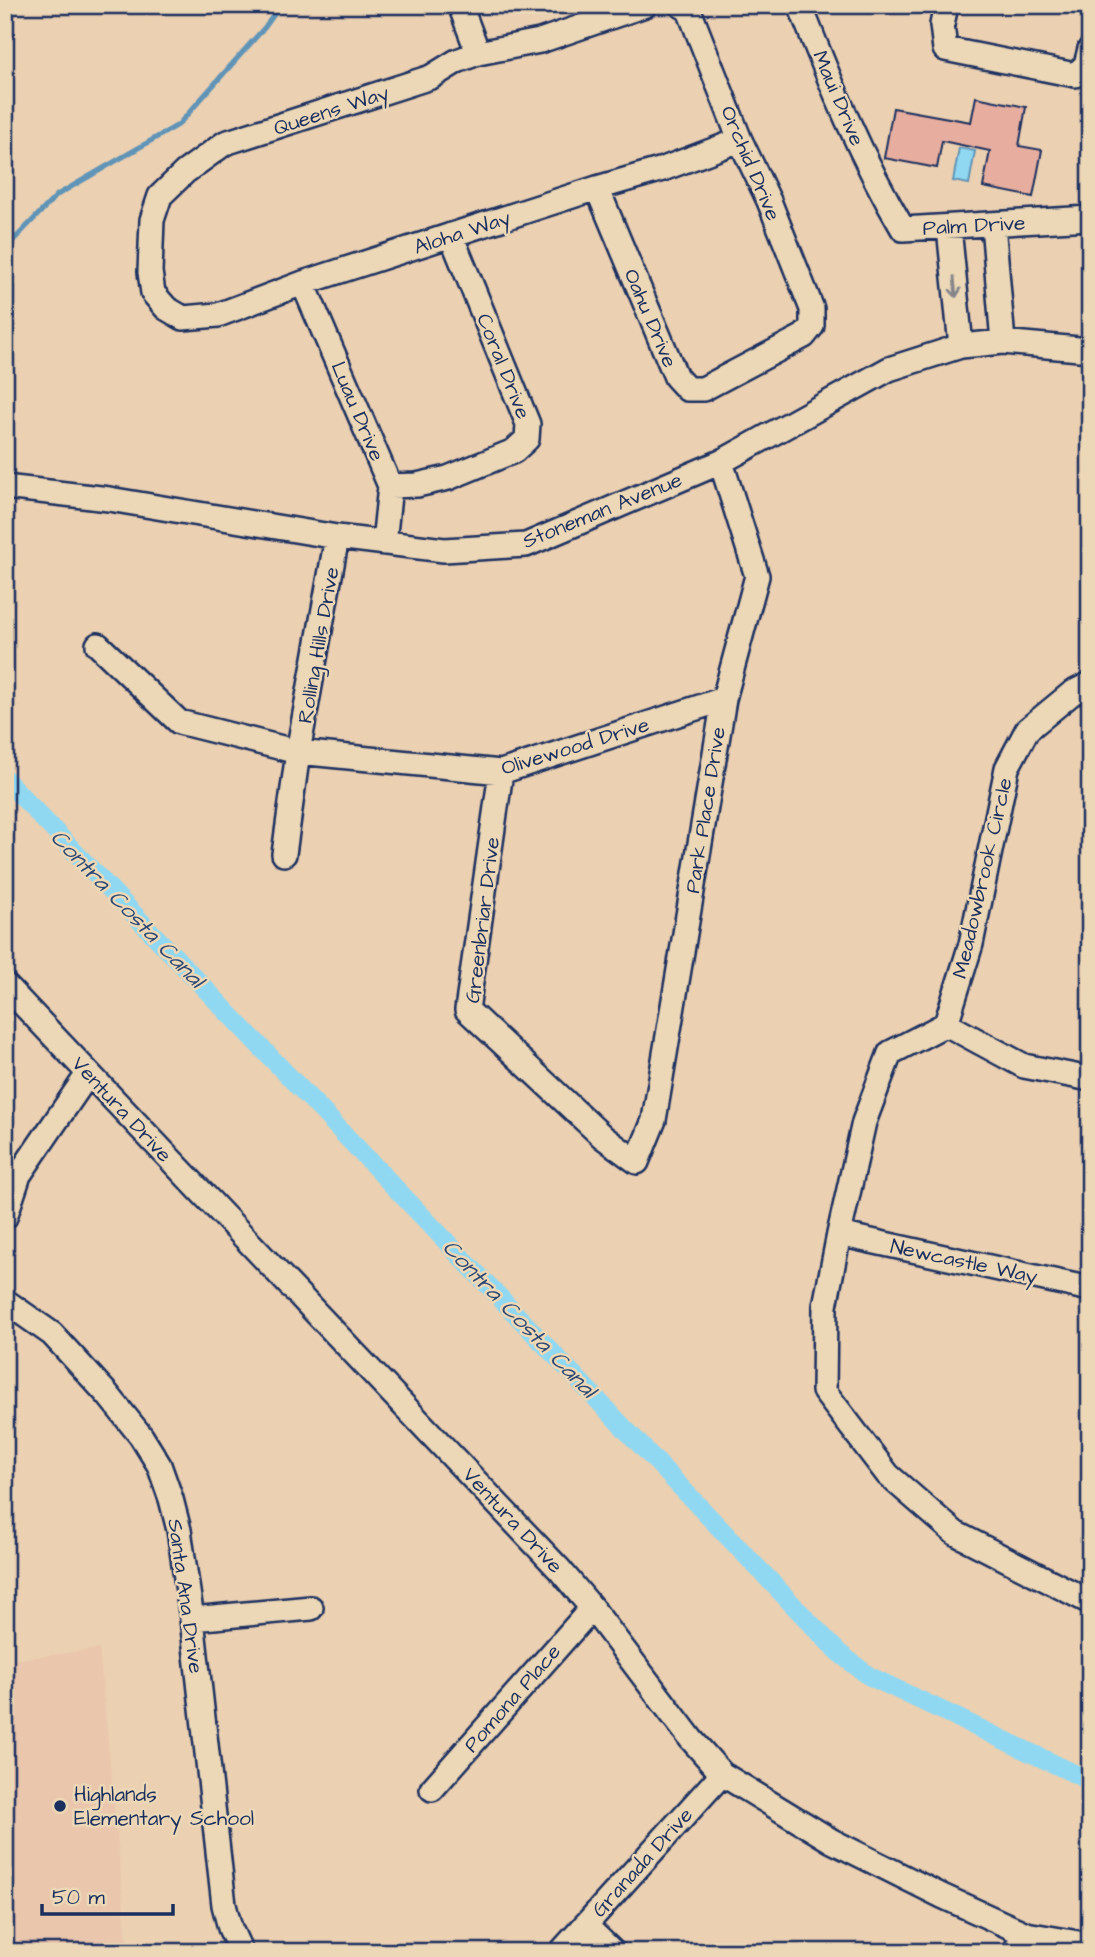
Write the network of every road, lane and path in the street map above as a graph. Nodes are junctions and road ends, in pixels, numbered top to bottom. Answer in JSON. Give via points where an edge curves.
{"nodes":[{"id":1,"x":460,"y":5,"type":"edge"},
{"id":2,"x":645,"y":5,"type":"edge"},
{"id":3,"x":681,"y":5,"type":"edge"},
{"id":4,"x":800,"y":5,"type":"edge"},
{"id":5,"x":946,"y":5,"type":"edge"},
{"id":6,"x":1090,"y":49,"type":"edge"},
{"id":7,"x":478,"y":53,"type":"junction"},
{"id":8,"x":740,"y":140,"type":"junction"},
{"id":9,"x":597,"y":188,"type":"junction"},
{"id":10,"x":880,"y":191,"type":"joint"},
{"id":11,"x":1090,"y":218,"type":"edge"},
{"id":12,"x":993,"y":225,"type":"junction"},
{"id":13,"x":949,"y":228,"type":"junction"},
{"id":14,"x":451,"y":235,"type":"junction"},
{"id":15,"x":303,"y":283,"type":"junction"},
{"id":16,"x":183,"y":318,"type":"joint"},
{"id":17,"x":812,"y":326,"type":"joint"},
{"id":18,"x":1003,"y":342,"type":"junction"},
{"id":19,"x":961,"y":345,"type":"junction"},
{"id":20,"x":1090,"y":350,"type":"edge"},
{"id":21,"x":721,"y":462,"type":"junction"},
{"id":22,"x":390,"y":486,"type":"junction"},
{"id":23,"x":5,"y":487,"type":"edge"},
{"id":24,"x":337,"y":537,"type":"junction"},
{"id":25,"x":384,"y":543,"type":"junction"},
{"id":26,"x":98,"y":645,"type":"dead end"},
{"id":27,"x":1090,"y":684,"type":"edge"},
{"id":28,"x":724,"y":699,"type":"junction"},
{"id":29,"x":298,"y":752,"type":"junction"},
{"id":30,"x":502,"y":772,"type":"junction"},
{"id":31,"x":284,"y":855,"type":"dead end"},
{"id":32,"x":5,"y":985,"type":"edge"},
{"id":33,"x":946,"y":1024,"type":"junction"},
{"id":34,"x":88,"y":1074,"type":"junction"},
{"id":35,"x":1090,"y":1079,"type":"edge"},
{"id":36,"x":637,"y":1161,"type":"joint"},
{"id":37,"x":5,"y":1217,"type":"edge"},
{"id":38,"x":839,"y":1234,"type":"junction"},
{"id":39,"x":1090,"y":1289,"type":"edge"},
{"id":40,"x":5,"y":1301,"type":"edge"},
{"id":41,"x":1090,"y":1602,"type":"edge"},
{"id":42,"x":311,"y":1608,"type":"dead end"},
{"id":43,"x":592,"y":1608,"type":"junction"},
{"id":44,"x":192,"y":1619,"type":"junction"},
{"id":45,"x":722,"y":1773,"type":"junction"},
{"id":46,"x":432,"y":1789,"type":"dead end"},
{"id":47,"x":585,"y":1925,"type":"junction"},
{"id":48,"x":1020,"y":1943,"type":"edge"},
{"id":49,"x":1090,"y":1945,"type":"edge"},
{"id":50,"x":241,"y":1952,"type":"edge"},
{"id":51,"x":561,"y":1952,"type":"edge"},
{"id":52,"x":613,"y":1952,"type":"edge"}],
"edges":[{"from":1,"to":7,"type":"street"},
{"from":2,"to":7,"type":"street","name":"Queens Way","via":[[540,41]]},
{"from":3,"to":8,"type":"street","name":"Orchid Drive","via":[[689,10]]},
{"from":4,"to":10,"type":"street","name":"Maui Drive"},
{"from":5,"to":6,"type":"street","via":[[942,24],[945,49],[1075,75],[1086,65]]},
{"from":7,"to":16,"type":"street","name":"Queens Way","via":[[431,77],[225,143],[184,172],[160,196],[152,220],[150,272],[153,293]]},
{"from":8,"to":9,"type":"street","name":"Aloha Way"},
{"from":8,"to":17,"type":"street","name":"Orchid Drive","via":[[812,309]]},
{"from":9,"to":14,"type":"street","name":"Aloha Way"},
{"from":9,"to":17,"type":"street","name":"Oahu Drive","via":[[676,377],[687,389],[703,389],[804,336]]},
{"from":10,"to":13,"type":"street","name":"Palm Drive","via":[[903,229]]},
{"from":11,"to":12,"type":"street","name":"Palm Drive"},
{"from":12,"to":13,"type":"street","name":"Palm Drive"},
{"from":12,"to":18,"type":"street"},
{"from":13,"to":19,"type":"street","one_way":true},
{"from":14,"to":15,"type":"street","name":"Aloha Way"},
{"from":14,"to":22,"type":"street","name":"Coral Drive","via":[[528,424],[527,439],[514,451],[448,478]]},
{"from":15,"to":16,"type":"street","name":"Aloha Way","via":[[218,315]]},
{"from":15,"to":22,"type":"street","name":"Luau Drive"},
{"from":18,"to":19,"type":"street","name":"Stoneman Avenue"},
{"from":18,"to":20,"type":"street","name":"Stoneman Avenue"},
{"from":19,"to":21,"type":"street","name":"Stoneman Avenue","via":[[889,369]]},
{"from":21,"to":25,"type":"street","name":"Stoneman Avenue","via":[[526,545],[444,550]]},
{"from":21,"to":28,"type":"street","name":"Park Place Drive","via":[[757,576]]},
{"from":22,"to":25,"type":"street","name":"Luau Drive"},
{"from":23,"to":24,"type":"street","name":"Stoneman Avenue","via":[[109,499]]},
{"from":24,"to":25,"type":"street","name":"Stoneman Avenue"},
{"from":24,"to":29,"type":"street","name":"Rolling Hills Drive"},
{"from":26,"to":29,"type":"street","name":"Olivewood Drive","via":[[179,722]]},
{"from":27,"to":33,"type":"street","name":"Meadowbrook Circle","via":[[1027,730],[1007,768],[971,944]]},
{"from":28,"to":30,"type":"street","name":"Olivewood Drive"},
{"from":28,"to":36,"type":"street","name":"Park Place Drive","via":[[654,1120]]},
{"from":29,"to":30,"type":"street","name":"Olivewood Drive"},
{"from":29,"to":31,"type":"street","name":"Rolling Hills Drive"},
{"from":30,"to":36,"type":"street","name":"Greenbriar Drive","via":[[467,1010],[603,1138]]},
{"from":32,"to":34,"type":"street","name":"Ventura Drive"},
{"from":33,"to":35,"type":"street","via":[[1024,1066]]},
{"from":33,"to":38,"type":"street","via":[[890,1053],[864,1122]]},
{"from":34,"to":37,"type":"street","via":[[19,1175]]},
{"from":34,"to":43,"type":"street","name":"Ventura Drive"},
{"from":38,"to":39,"type":"street","name":"Newcastle Way"},
{"from":38,"to":41,"type":"street","via":[[825,1306],[824,1391],[888,1475],[955,1533]]},
{"from":40,"to":44,"type":"street","name":"Santa Ana Drive","via":[[52,1334],[108,1395],[159,1465],[179,1530]]},
{"from":42,"to":44,"type":"street"},
{"from":43,"to":45,"type":"street","name":"Ventura Drive"},
{"from":43,"to":46,"type":"street","name":"Pomona Place"},
{"from":44,"to":50,"type":"street","name":"Santa Ana Drive","via":[[222,1892]]},
{"from":45,"to":47,"type":"street","name":"Granada Drive"},
{"from":45,"to":48,"type":"street","name":"Ventura Drive","via":[[832,1842],[942,1896]]},
{"from":47,"to":51,"type":"street","name":"Granada Drive"},
{"from":47,"to":52,"type":"street"},
{"from":48,"to":49,"type":"street","name":"Ventura Drive"}]}
